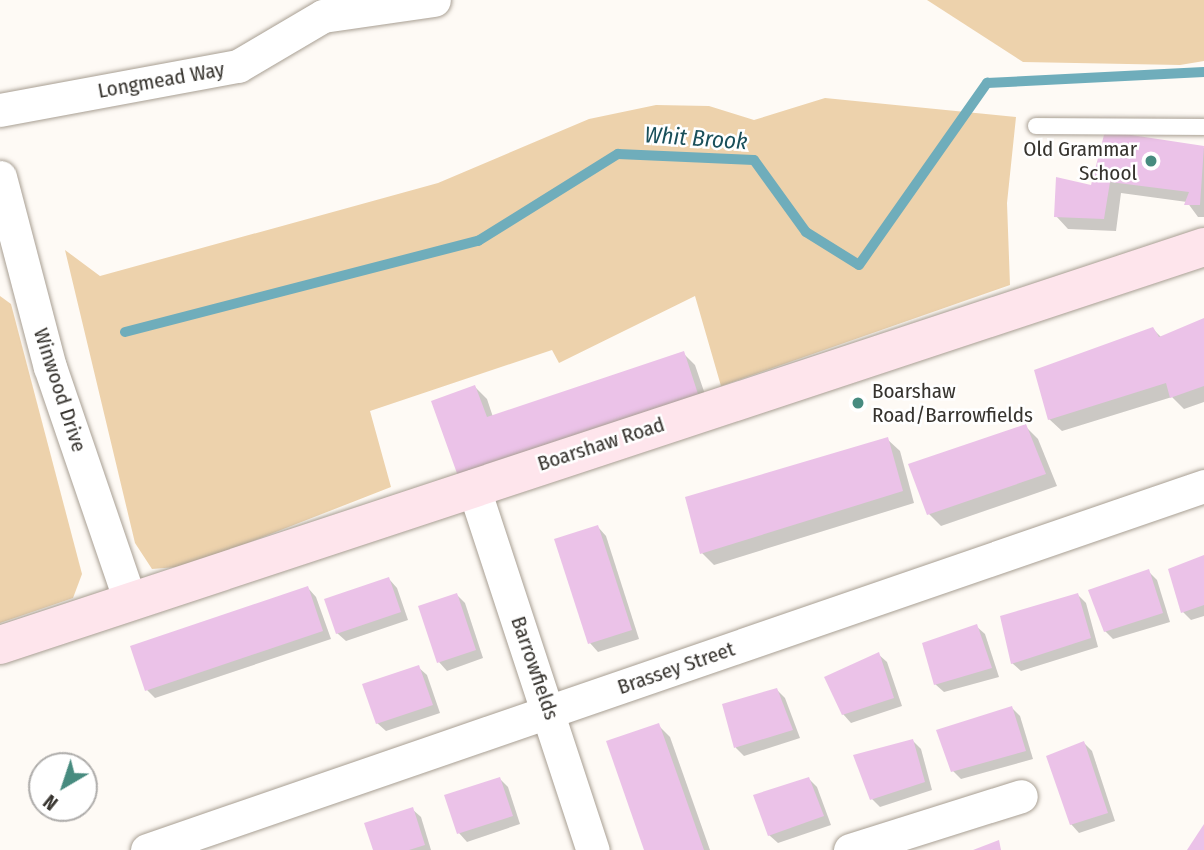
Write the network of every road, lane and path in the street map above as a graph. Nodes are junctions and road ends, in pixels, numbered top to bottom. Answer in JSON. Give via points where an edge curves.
{"nodes":[{"id":1,"x":434,"y":0,"type":"edge"},
{"id":2,"x":0,"y":110,"type":"edge"},
{"id":3,"x":1036,"y":126,"type":"dead end"},
{"id":4,"x":1204,"y":127,"type":"edge"},
{"id":5,"x":0,"y":177,"type":"edge"},
{"id":6,"x":1204,"y":247,"type":"edge"},
{"id":7,"x":473,"y":486,"type":"junction"},
{"id":8,"x":1204,"y":486,"type":"edge"},
{"id":9,"x":130,"y":600,"type":"junction"},
{"id":10,"x":0,"y":645,"type":"edge"},
{"id":11,"x":550,"y":711,"type":"junction"},
{"id":12,"x":1021,"y":796,"type":"dead end"},
{"id":13,"x":148,"y":850,"type":"edge"},
{"id":14,"x":593,"y":850,"type":"edge"},
{"id":15,"x":850,"y":850,"type":"edge"}],
"edges":[{"from":1,"to":2,"type":"street","name":"Longmead Way","via":[[323,16],[238,66]]},
{"from":3,"to":4,"type":"lane"},
{"from":5,"to":9,"type":"street","name":"Winwood Drive","via":[[50,367]]},
{"from":6,"to":7,"type":"street","name":"Boarshaw Road"},
{"from":7,"to":9,"type":"street","name":"Boarshaw Road"},
{"from":7,"to":11,"type":"street","name":"Barrowfields"},
{"from":8,"to":11,"type":"street","name":"Brassey Street"},
{"from":9,"to":10,"type":"street","name":"Boarshaw Road"},
{"from":11,"to":13,"type":"street","name":"Brassey Street"},
{"from":11,"to":14,"type":"street","name":"Barrowfields"},
{"from":12,"to":15,"type":"street"}]}
